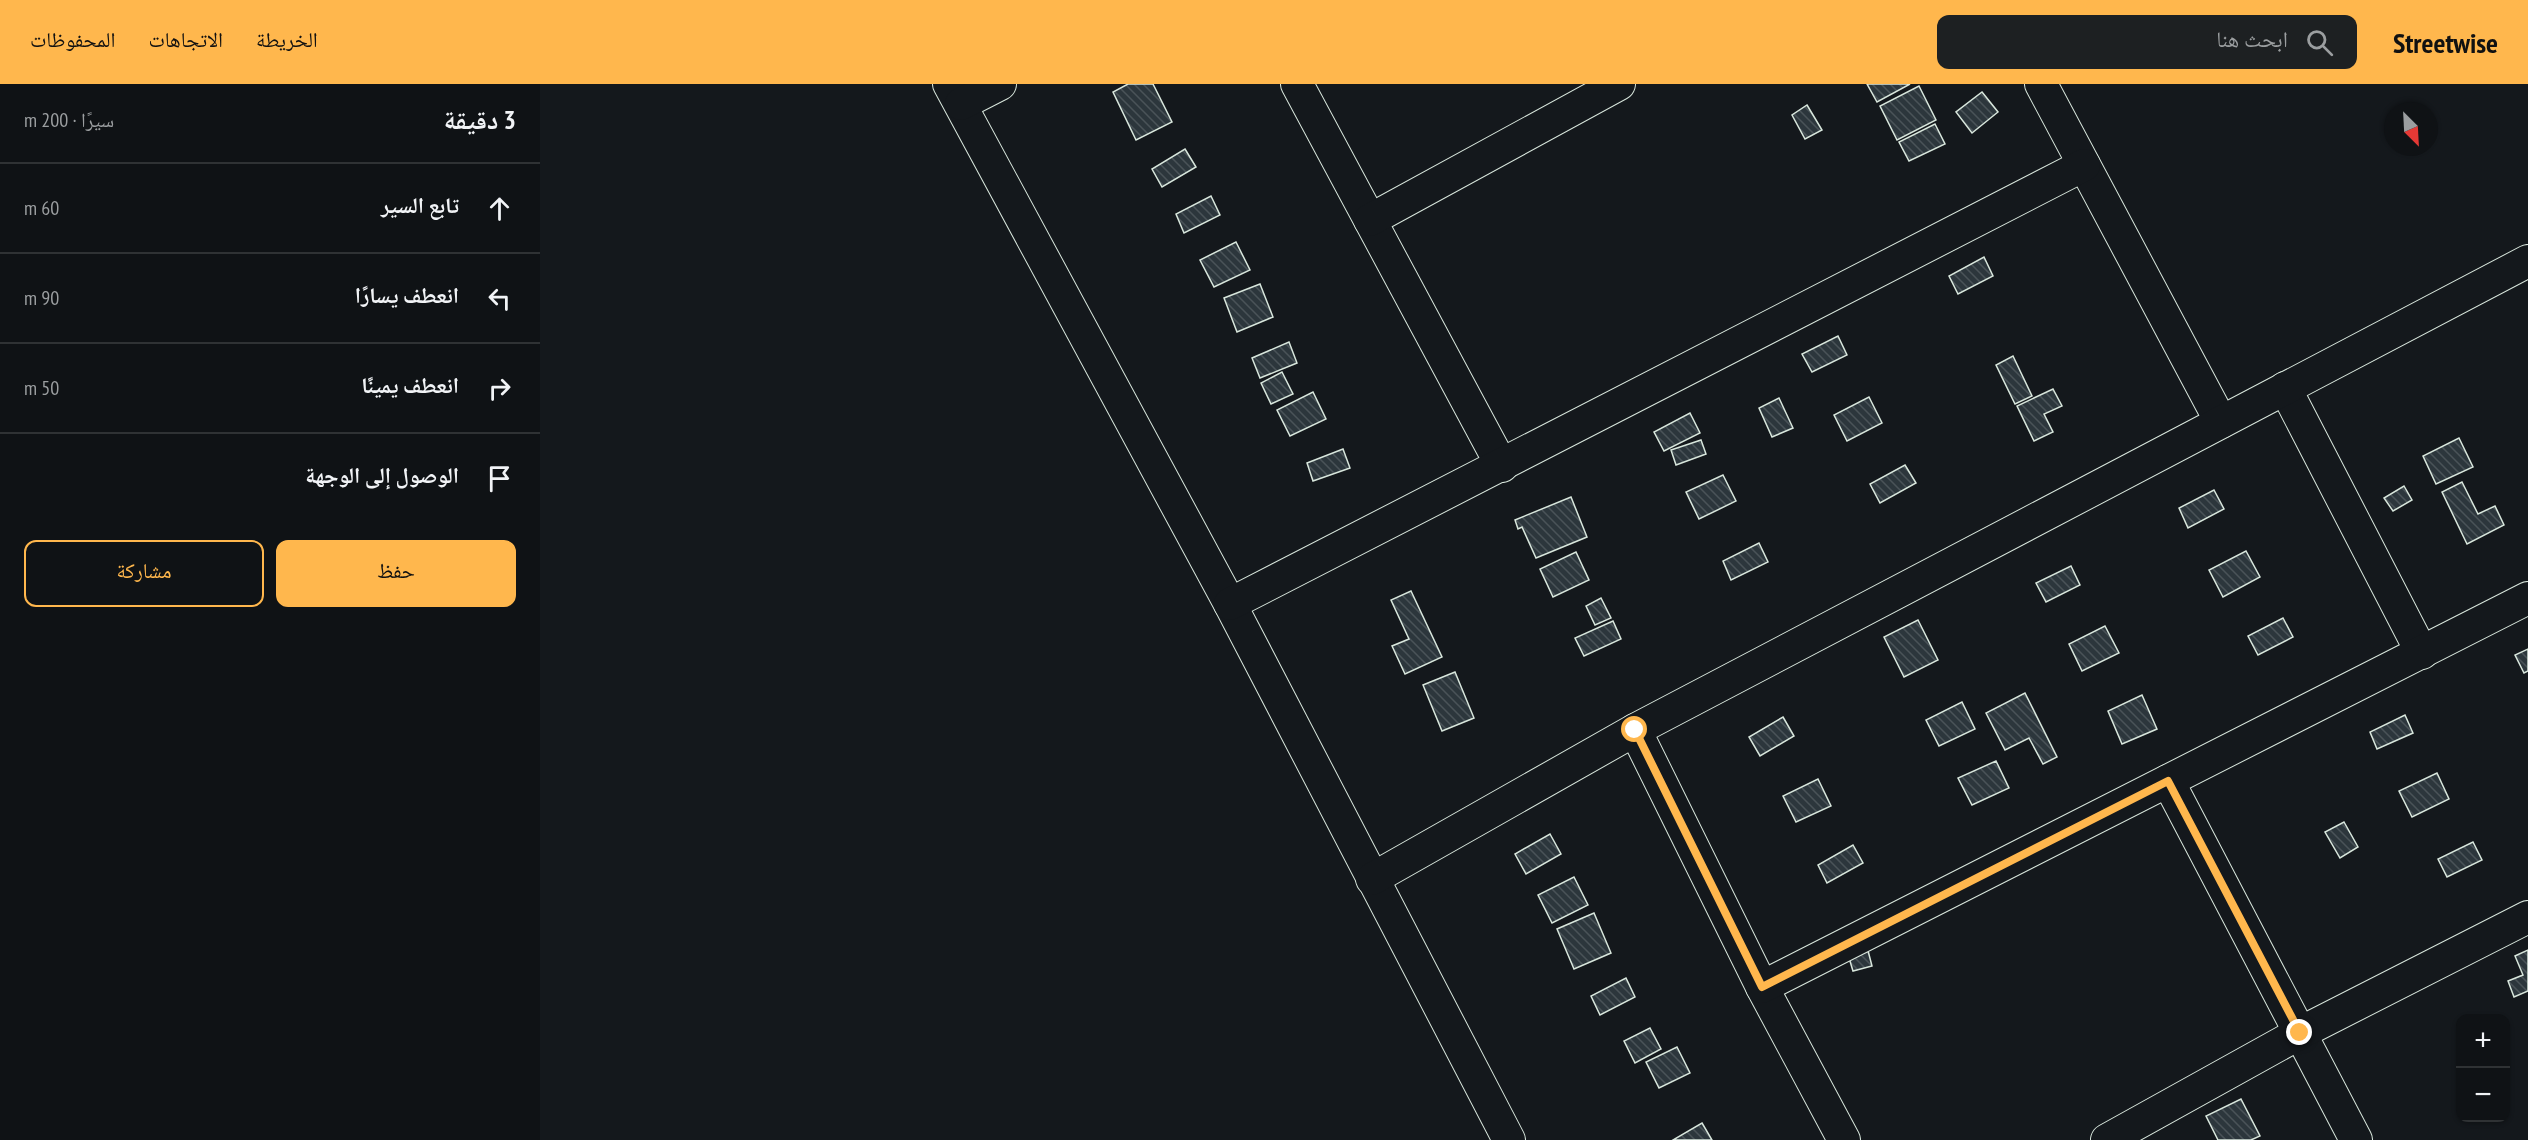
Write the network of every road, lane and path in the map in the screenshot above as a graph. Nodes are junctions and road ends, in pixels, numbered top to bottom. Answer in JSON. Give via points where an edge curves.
{"nodes":[{"id":1,"x":1000,"y":84,"type":"edge"},
{"id":2,"x":1297,"y":84,"type":"edge"},
{"id":3,"x":1619,"y":84,"type":"edge"},
{"id":4,"x":2041,"y":84,"type":"edge"},
{"id":5,"x":955,"y":94,"type":"edge"},
{"id":6,"x":2084,"y":165,"type":"junction"},
{"id":7,"x":1370,"y":220,"type":"junction"},
{"id":8,"x":2528,"y":261,"type":"edge"},
{"id":9,"x":2285,"y":388,"type":"junction"},
{"id":10,"x":2221,"y":422,"type":"junction"},
{"id":11,"x":1503,"y":466,"type":"junction"},
{"id":12,"x":2528,"y":598,"type":"edge"},
{"id":13,"x":1230,"y":604,"type":"junction"},
{"id":14,"x":2422,"y":653,"type":"junction"},
{"id":15,"x":1635,"y":730,"type":"junction"},
{"id":16,"x":2168,"y":781,"type":"junction"},
{"id":17,"x":1372,"y":879,"type":"junction"},
{"id":18,"x":2528,"y":917,"type":"edge"},
{"id":19,"x":1762,"y":987,"type":"junction"},
{"id":20,"x":2300,"y":1033,"type":"junction"},
{"id":21,"x":1509,"y":1140,"type":"edge"},
{"id":22,"x":1844,"y":1140,"type":"edge"},
{"id":23,"x":2107,"y":1140,"type":"edge"},
{"id":24,"x":2356,"y":1140,"type":"edge"}],
"edges":[{"from":1,"to":5,"type":"street"},
{"from":2,"to":7,"type":"street"},
{"from":3,"to":7,"type":"street"},
{"from":4,"to":6,"type":"street"},
{"from":5,"to":13,"type":"street"},
{"from":6,"to":10,"type":"street"},
{"from":6,"to":11,"type":"street"},
{"from":7,"to":11,"type":"street"},
{"from":8,"to":9,"type":"street"},
{"from":9,"to":10,"type":"street"},
{"from":9,"to":14,"type":"street"},
{"from":10,"to":15,"type":"street"},
{"from":11,"to":13,"type":"street"},
{"from":12,"to":14,"type":"street"},
{"from":13,"to":17,"type":"street"},
{"from":14,"to":16,"type":"street"},
{"from":15,"to":17,"type":"street"},
{"from":15,"to":19,"type":"street"},
{"from":16,"to":19,"type":"street"},
{"from":16,"to":20,"type":"street"},
{"from":17,"to":21,"type":"street"},
{"from":18,"to":20,"type":"street"},
{"from":19,"to":22,"type":"street"},
{"from":20,"to":23,"type":"street"},
{"from":20,"to":24,"type":"street"}]}
